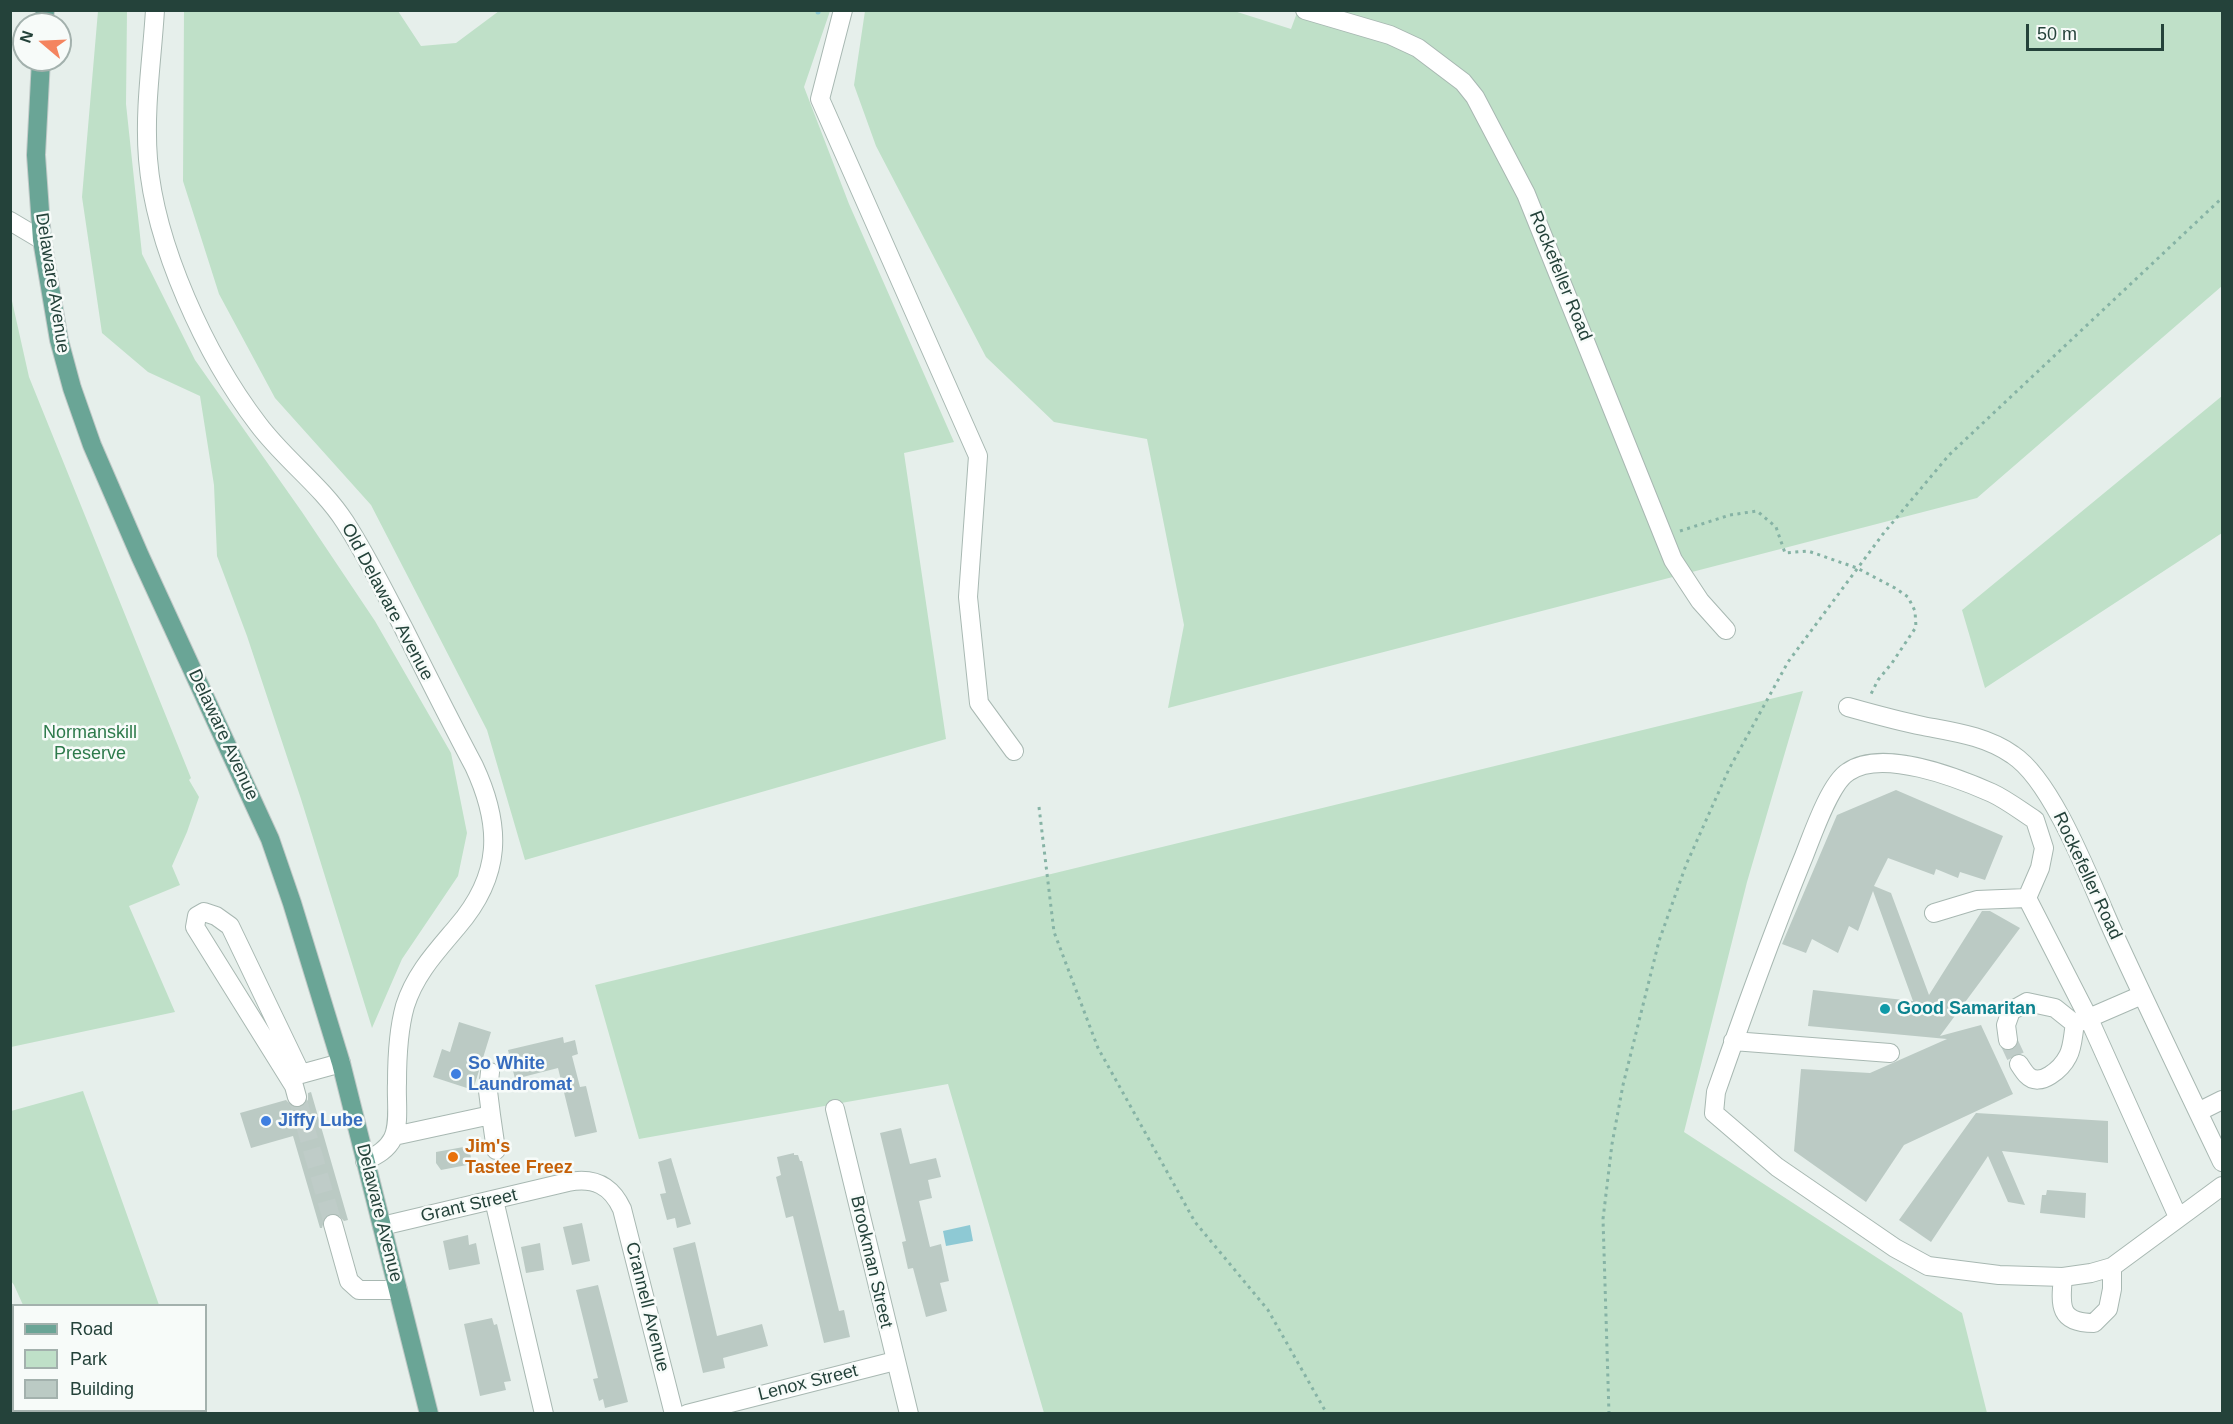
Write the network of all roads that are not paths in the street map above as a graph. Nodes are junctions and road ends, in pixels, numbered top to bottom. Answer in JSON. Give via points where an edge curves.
{"nodes":[{"id":1,"x":155,"y":10,"type":"edge"},
{"id":2,"x":843,"y":10,"type":"edge"},
{"id":3,"x":1305,"y":10,"type":"edge"},
{"id":4,"x":40,"y":72,"type":"edge"},
{"id":5,"x":10,"y":221,"type":"edge"},
{"id":6,"x":42,"y":240,"type":"junction"},
{"id":7,"x":1726,"y":630,"type":"dead end"},
{"id":8,"x":1856,"y":709,"type":"road end"},
{"id":9,"x":1014,"y":751,"type":"dead end"},
{"id":10,"x":2026,"y":898,"type":"junction"},
{"id":11,"x":1934,"y":913,"type":"dead end"},
{"id":12,"x":2142,"y":995,"type":"junction"},
{"id":13,"x":2082,"y":1021,"type":"junction"},
{"id":14,"x":2008,"y":1040,"type":"tunnel mouth"},
{"id":15,"x":1733,"y":1041,"type":"junction"},
{"id":16,"x":1890,"y":1053,"type":"dead end"},
{"id":17,"x":340,"y":1063,"type":"junction"},
{"id":18,"x":2019,"y":1064,"type":"tunnel mouth"},
{"id":19,"x":490,"y":1072,"type":"dead end"},
{"id":20,"x":297,"y":1097,"type":"tunnel mouth"},
{"id":21,"x":2223,"y":1100,"type":"edge"},
{"id":22,"x":835,"y":1109,"type":"dead end"},
{"id":23,"x":2198,"y":1112,"type":"junction"},
{"id":24,"x":491,"y":1115,"type":"junction"},
{"id":25,"x":394,"y":1136,"type":"junction"},
{"id":26,"x":496,"y":1150,"type":"dead end"},
{"id":27,"x":365,"y":1161,"type":"junction"},
{"id":28,"x":2223,"y":1162,"type":"edge"},
{"id":29,"x":2223,"y":1186,"type":"edge"},
{"id":30,"x":494,"y":1200,"type":"junction"},
{"id":31,"x":619,"y":1202,"type":"joint"},
{"id":32,"x":2178,"y":1217,"type":"junction"},
{"id":33,"x":333,"y":1224,"type":"tunnel mouth"},
{"id":34,"x":382,"y":1226,"type":"junction"},
{"id":35,"x":2112,"y":1267,"type":"junction"},
{"id":36,"x":2063,"y":1277,"type":"junction"},
{"id":37,"x":398,"y":1290,"type":"junction"},
{"id":38,"x":895,"y":1361,"type":"junction"},
{"id":39,"x":429,"y":1413,"type":"edge"},
{"id":40,"x":544,"y":1413,"type":"edge"},
{"id":41,"x":674,"y":1413,"type":"edge"},
{"id":42,"x":687,"y":1413,"type":"edge"},
{"id":43,"x":909,"y":1413,"type":"edge"}],
"edges":[{"from":1,"to":25,"type":"street","name":"Old Delaware Avenue","via":[[147,114],[148,162],[161,224],[182,285],[204,335],[248,411],[326,497],[360,546],[474,766],[492,815],[494,850],[482,892],[422,969],[404,1010]]},
{"from":2,"to":9,"type":"street","via":[[820,99],[978,456],[968,597],[979,703]]},
{"from":3,"to":7,"type":"street","name":"Rockefeller Road","via":[[1390,35],[1418,48],[1463,82],[1475,97],[1527,194],[1673,560],[1700,601]]},
{"from":4,"to":6,"type":"main road","name":"Delaware Avenue","via":[[36,155]]},
{"from":5,"to":6,"type":"street"},
{"from":6,"to":17,"type":"main road","name":"Delaware Avenue","via":[[59,339],[85,426],[270,839]]},
{"from":8,"to":12,"type":"street","name":"Rockefeller Road","via":[[1969,735],[2015,756],[2060,815]]},
{"from":10,"to":11,"type":"street","via":[[1977,900]]},
{"from":10,"to":13,"type":"street"},
{"from":10,"to":15,"type":"street","via":[[2040,868],[2044,848],[2035,820],[1995,794],[1930,771],[1880,763],[1847,772],[1834,788],[1818,822]]},
{"from":12,"to":13,"type":"street"},
{"from":12,"to":23,"type":"street","name":"Rockefeller Road"},
{"from":13,"to":14,"type":"street","via":[[2055,1008],[2027,1002],[2011,1011],[2006,1025]]},
{"from":13,"to":18,"type":"street","via":[[2069,1055],[2057,1070],[2035,1080]]},
{"from":13,"to":32,"type":"street"},
{"from":15,"to":16,"type":"street"},
{"from":15,"to":36,"type":"street","via":[[1716,1092],[1714,1113],[1777,1167],[1895,1248],[1928,1266],[1999,1275]]},
{"from":17,"to":20,"type":"street","via":[[301,1074],[230,926],[204,912],[196,916],[195,927],[294,1086]]},
{"from":17,"to":27,"type":"main road","name":"Delaware Avenue"},
{"from":19,"to":24,"type":"street"},
{"from":21,"to":23,"type":"street"},
{"from":22,"to":38,"type":"street","name":"Brookman Street"},
{"from":23,"to":28,"type":"street","name":"Rockefeller Road"},
{"from":24,"to":25,"type":"street"},
{"from":24,"to":26,"type":"street"},
{"from":25,"to":27,"type":"street","via":[[385,1149]]},
{"from":27,"to":34,"type":"main road","name":"Delaware Avenue"},
{"from":29,"to":32,"type":"street"},
{"from":30,"to":31,"type":"street","name":"Grant Street","via":[[586,1180],[603,1185]]},
{"from":30,"to":34,"type":"street","name":"Grant Street"},
{"from":30,"to":40,"type":"street"},
{"from":31,"to":41,"type":"street","name":"Crannell Avenue"},
{"from":32,"to":35,"type":"street"},
{"from":33,"to":37,"type":"street","via":[[349,1281],[358,1290]]},
{"from":34,"to":37,"type":"main road","name":"Delaware Avenue"},
{"from":35,"to":36,"type":"street"},
{"from":35,"to":36,"type":"street","via":[[2108,1309],[2094,1323],[2079,1323],[2066,1316],[2061,1300]]},
{"from":37,"to":39,"type":"main road","name":"Delaware Avenue"},
{"from":38,"to":42,"type":"street","name":"Lenox Street"},
{"from":38,"to":43,"type":"street","name":"Brookman Street"}]}
